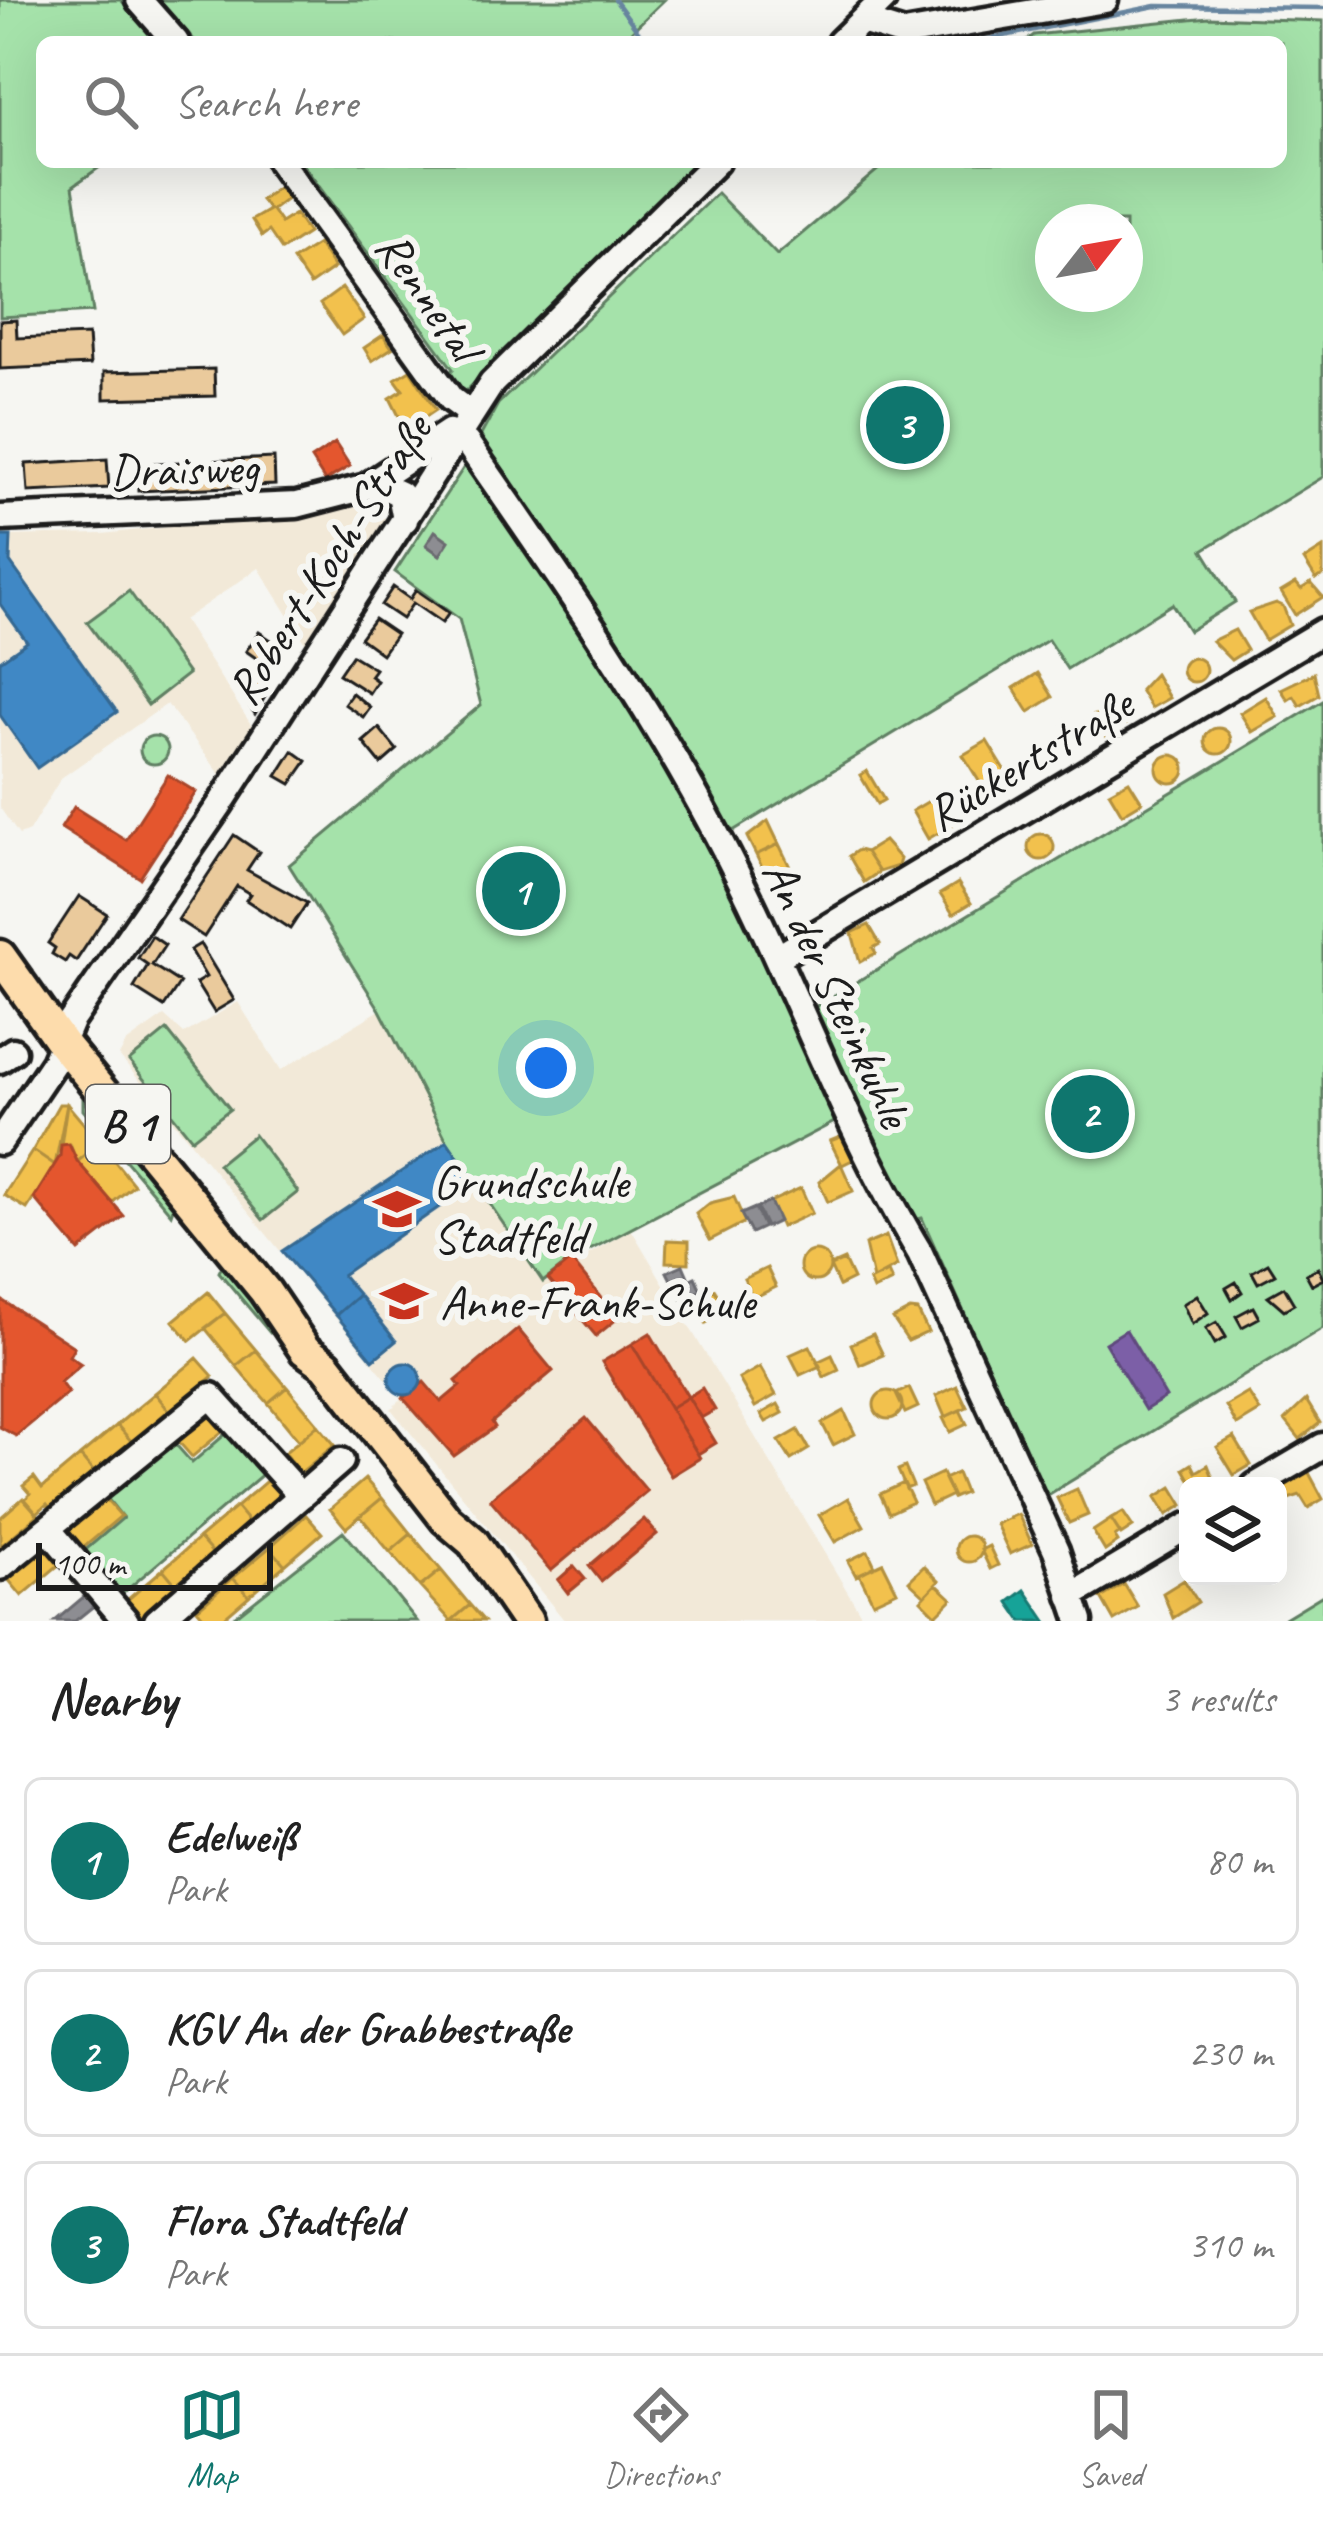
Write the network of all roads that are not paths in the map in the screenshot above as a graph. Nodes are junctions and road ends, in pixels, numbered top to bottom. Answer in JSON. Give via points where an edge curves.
{"nodes":[{"id":1,"x":139,"y":0,"type":"edge"},
{"id":2,"x":883,"y":0,"type":"edge"},
{"id":3,"x":1105,"y":0,"type":"edge"},
{"id":4,"x":862,"y":21,"type":"junction"},
{"id":5,"x":171,"y":36,"type":"edge"},
{"id":6,"x":846,"y":36,"type":"edge"},
{"id":7,"x":284,"y":168,"type":"edge"},
{"id":8,"x":710,"y":168,"type":"edge"},
{"id":9,"x":464,"y":425,"type":"junction"},
{"id":10,"x":369,"y":485,"type":"junction"},
{"id":11,"x":0,"y":518,"type":"edge"},
{"id":12,"x":405,"y":520,"type":"junction"},
{"id":13,"x":1323,"y":631,"type":"edge"},
{"id":14,"x":0,"y":956,"type":"edge"},
{"id":15,"x":778,"y":958,"type":"junction"},
{"id":16,"x":62,"y":1043,"type":"junction"},
{"id":17,"x":3,"y":1130,"type":"edge"},
{"id":18,"x":1323,"y":1446,"type":"edge"},
{"id":19,"x":341,"y":1461,"type":"dead end"},
{"id":20,"x":1271,"y":1477,"type":"edge"},
{"id":21,"x":301,"y":1496,"type":"junction"},
{"id":22,"x":49,"y":1530,"type":"junction"},
{"id":23,"x":1179,"y":1531,"type":"edge"},
{"id":24,"x":0,"y":1568,"type":"edge"},
{"id":25,"x":1071,"y":1596,"type":"junction"},
{"id":26,"x":126,"y":1621,"type":"edge"},
{"id":27,"x":158,"y":1621,"type":"edge"},
{"id":28,"x":527,"y":1621,"type":"edge"},
{"id":29,"x":1080,"y":1621,"type":"edge"}],
"edges":[{"from":1,"to":5,"type":"street"},
{"from":2,"to":4,"type":"street"},
{"from":3,"to":4,"type":"street","via":[[904,34]]},
{"from":4,"to":6,"type":"street"},
{"from":7,"to":9,"type":"street","name":"Rennetal"},
{"from":8,"to":9,"type":"street","name":"Robert-Koch-Straße","via":[[507,366]]},
{"from":9,"to":10,"type":"street","name":"Draisweg"},
{"from":9,"to":12,"type":"street","name":"Robert-Koch-Straße"},
{"from":9,"to":15,"type":"street","name":"An der Steinkuhle","via":[[656,724]]},
{"from":10,"to":11,"type":"street","name":"Draisweg","via":[[297,505]]},
{"from":10,"to":12,"type":"street","via":[[397,491]]},
{"from":12,"to":16,"type":"street","name":"Robert-Koch-Straße"},
{"from":13,"to":15,"type":"street","name":"Rückertstraße"},
{"from":14,"to":16,"type":"main road","number":"B 1"},
{"from":15,"to":25,"type":"street","name":"An der Steinkuhle"},
{"from":16,"to":17,"type":"street","name":"Robert-Koch-Straße"},
{"from":16,"to":28,"type":"main road","number":"B 1","via":[[265,1291],[299,1318],[446,1520],[449,1539]]},
{"from":18,"to":20,"type":"street"},
{"from":19,"to":21,"type":"street"},
{"from":21,"to":22,"type":"street","via":[[213,1396]]},
{"from":21,"to":27,"type":"street"},
{"from":22,"to":24,"type":"street"},
{"from":22,"to":26,"type":"street"},
{"from":23,"to":25,"type":"street"},
{"from":25,"to":29,"type":"street","name":"An der Steinkuhle"}]}
